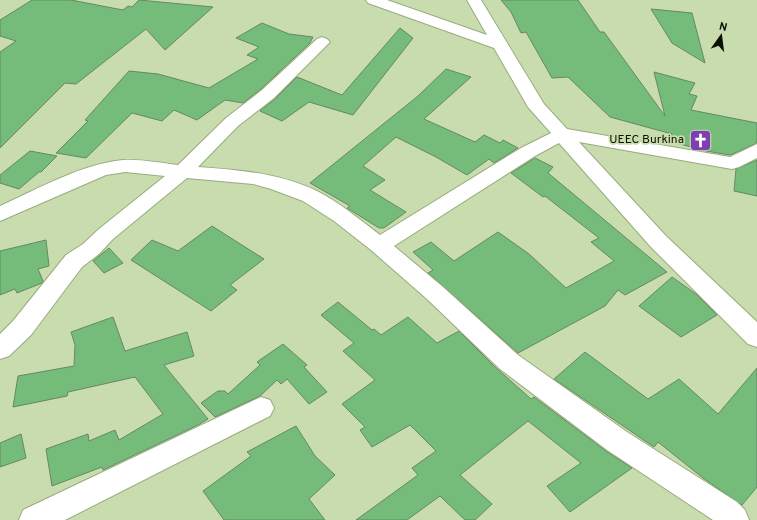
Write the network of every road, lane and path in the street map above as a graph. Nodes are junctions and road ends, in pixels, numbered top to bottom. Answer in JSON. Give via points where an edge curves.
{"nodes":[{"id":1,"x":373,"y":0,"type":"edge"},
{"id":2,"x":474,"y":0,"type":"edge"},
{"id":3,"x":322,"y":42,"type":"dead end"},
{"id":4,"x":501,"y":45,"type":"junction"},
{"id":5,"x":563,"y":134,"type":"junction"},
{"id":6,"x":757,"y":150,"type":"edge"},
{"id":7,"x":182,"y":172,"type":"junction"},
{"id":8,"x":0,"y":214,"type":"edge"},
{"id":9,"x":379,"y":245,"type":"junction"},
{"id":10,"x":757,"y":338,"type":"edge"},
{"id":11,"x":0,"y":349,"type":"edge"},
{"id":12,"x":261,"y":408,"type":"dead end"},
{"id":13,"x":34,"y":520,"type":"edge"},
{"id":14,"x":734,"y":520,"type":"edge"}],
"edges":[{"from":1,"to":4,"type":"street"},
{"from":2,"to":4,"type":"street"},
{"from":3,"to":7,"type":"street","via":[[268,94],[232,122]]},
{"from":4,"to":5,"type":"street","via":[[537,107]]},
{"from":5,"to":6,"type":"street","via":[[732,163]]},
{"from":5,"to":9,"type":"street","via":[[528,152]]},
{"from":5,"to":10,"type":"street","via":[[658,241]]},
{"from":7,"to":8,"type":"street","via":[[125,166],[102,169]]},
{"from":7,"to":9,"type":"street","via":[[253,178],[310,196],[342,216]]},
{"from":7,"to":11,"type":"street","via":[[74,261],[22,328]]},
{"from":9,"to":14,"type":"street","via":[[509,362],[617,441],[727,512]]},
{"from":12,"to":13,"type":"street"}]}
